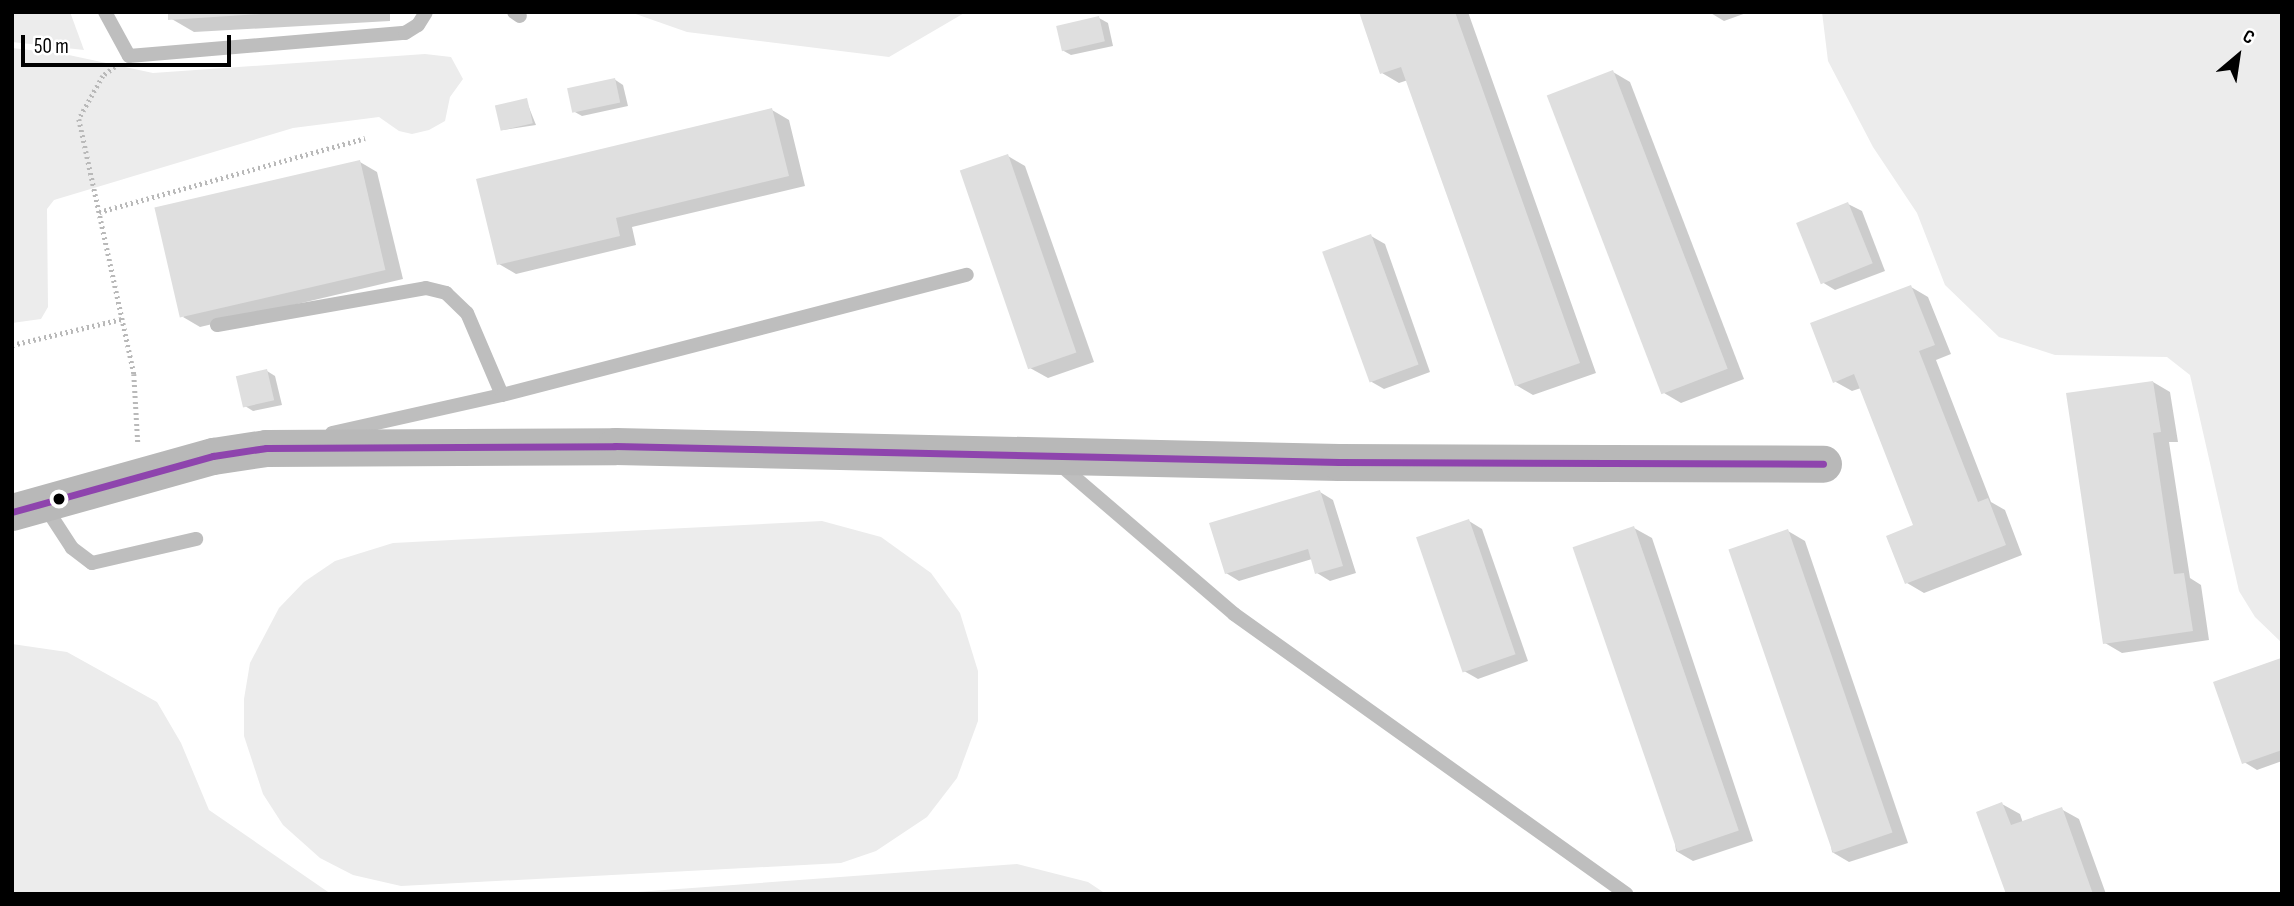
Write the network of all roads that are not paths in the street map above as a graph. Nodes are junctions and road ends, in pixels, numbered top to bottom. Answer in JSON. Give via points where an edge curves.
{"nodes":[{"id":1,"x":105,"y":12,"type":"edge"},
{"id":2,"x":426,"y":12,"type":"edge"},
{"id":3,"x":967,"y":275,"type":"dead end"},
{"id":4,"x":217,"y":325,"type":"dead end"},
{"id":5,"x":502,"y":395,"type":"junction"},
{"id":6,"x":266,"y":448,"type":"junction"},
{"id":7,"x":1050,"y":457,"type":"junction"},
{"id":8,"x":1823,"y":464,"type":"dead end"},
{"id":9,"x":28,"y":509,"type":"edge"},
{"id":10,"x":196,"y":539,"type":"dead end"},
{"id":11,"x":1626,"y":894,"type":"edge"}],
"edges":[{"from":1,"to":2,"type":"lane","via":[[129,56],[405,33],[418,25]]},
{"from":3,"to":5,"type":"lane"},
{"from":4,"to":5,"type":"lane","via":[[426,288],[446,293],[467,313]]},
{"from":5,"to":6,"type":"lane"},
{"from":6,"to":7,"type":"street","via":[[615,446]]},
{"from":6,"to":9,"type":"street","via":[[213,456]]},
{"from":7,"to":8,"type":"street"},
{"from":7,"to":11,"type":"lane","via":[[1234,614]]},
{"from":9,"to":10,"type":"lane","via":[[92,563]]}]}
